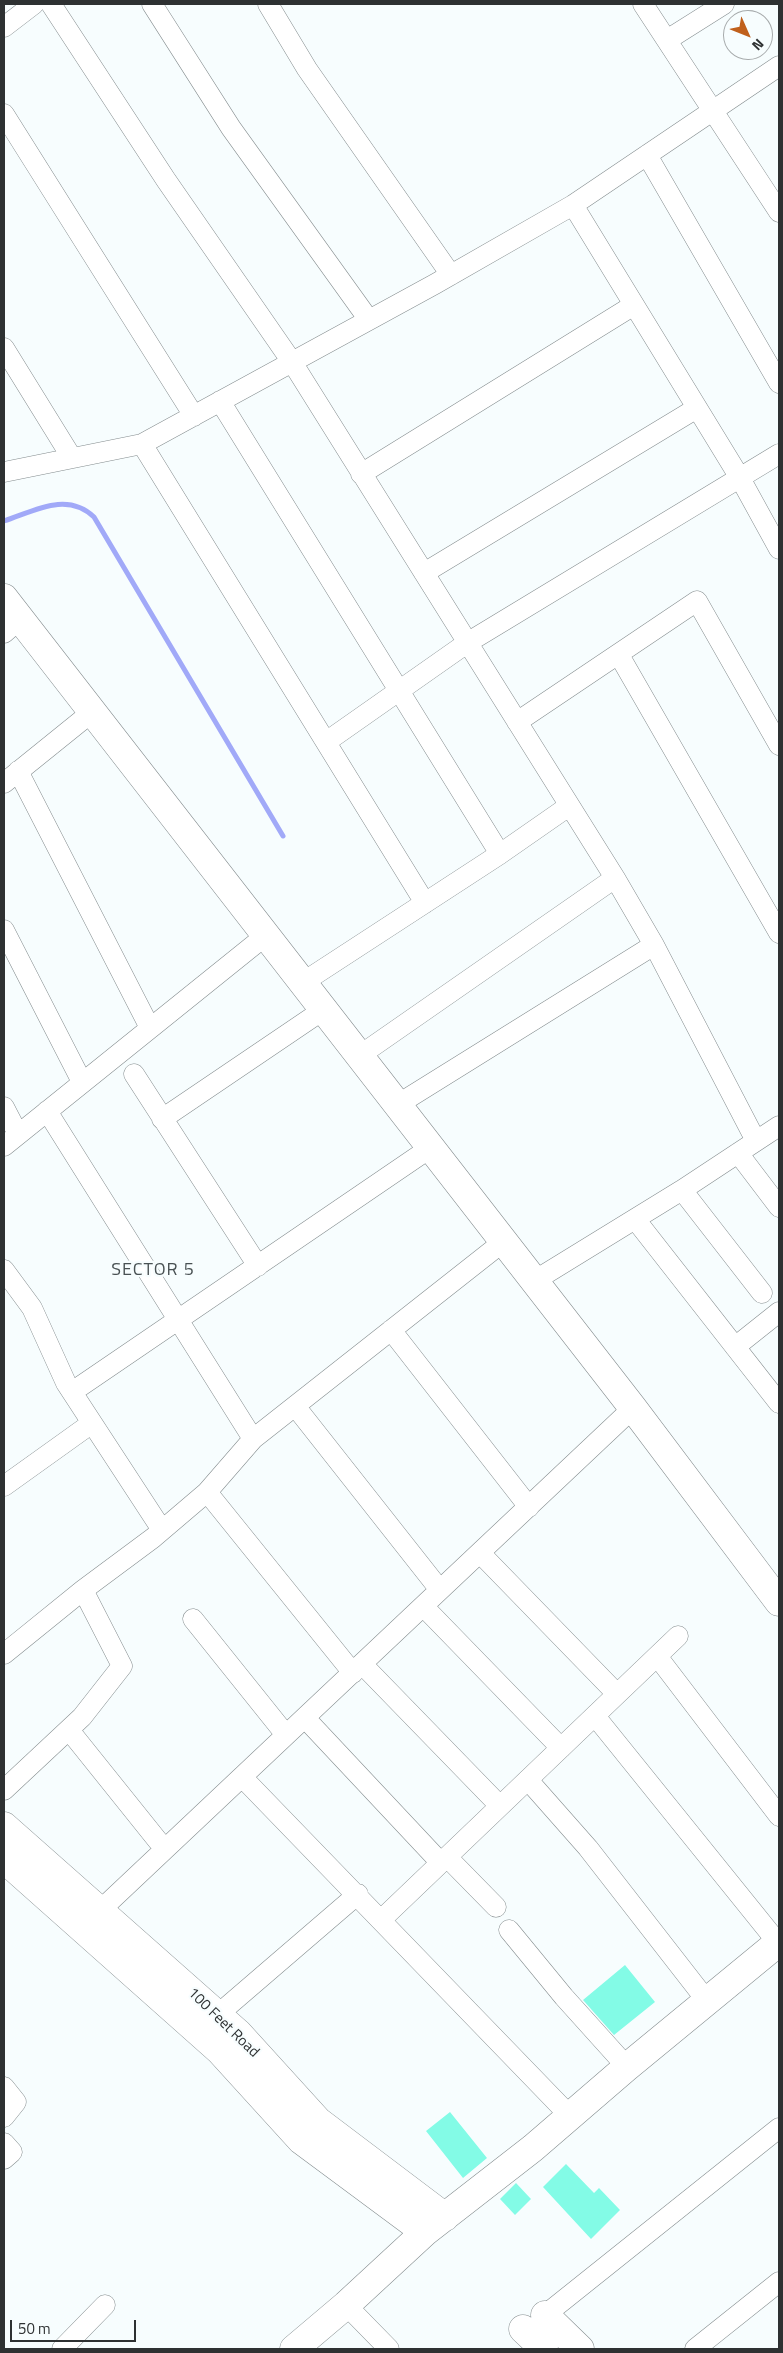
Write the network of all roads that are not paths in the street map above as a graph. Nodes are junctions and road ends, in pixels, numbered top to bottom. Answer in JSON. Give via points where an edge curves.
{"nodes":[{"id":1,"x":34,"y":4,"type":"edge"},
{"id":2,"x":51,"y":4,"type":"edge"},
{"id":3,"x":152,"y":4,"type":"edge"},
{"id":4,"x":268,"y":4,"type":"edge"},
{"id":5,"x":643,"y":4,"type":"edge"},
{"id":6,"x":724,"y":4,"type":"edge"},
{"id":7,"x":4,"y":27,"type":"edge"},
{"id":8,"x":667,"y":40,"type":"junction"},
{"id":9,"x":779,"y":66,"type":"edge"},
{"id":10,"x":714,"y":110,"type":"junction"},
{"id":11,"x":4,"y":114,"type":"edge"},
{"id":12,"x":647,"y":155,"type":"junction"},
{"id":13,"x":573,"y":205,"type":"junction"},
{"id":14,"x":779,"y":212,"type":"edge"},
{"id":15,"x":450,"y":275,"type":"junction"},
{"id":16,"x":634,"y":305,"type":"junction"},
{"id":17,"x":368,"y":320,"type":"junction"},
{"id":18,"x":4,"y":348,"type":"edge"},
{"id":19,"x":292,"y":362,"type":"junction"},
{"id":20,"x":779,"y":383,"type":"edge"},
{"id":21,"x":220,"y":401,"type":"junction"},
{"id":22,"x":697,"y":408,"type":"junction"},
{"id":23,"x":194,"y":416,"type":"junction"},
{"id":24,"x":142,"y":444,"type":"junction"},
{"id":25,"x":779,"y":454,"type":"edge"},
{"id":26,"x":72,"y":458,"type":"junction"},
{"id":27,"x":4,"y":472,"type":"edge"},
{"id":28,"x":361,"y":474,"type":"junction"},
{"id":29,"x":740,"y":478,"type":"junction"},
{"id":30,"x":779,"y":549,"type":"edge"},
{"id":31,"x":424,"y":573,"type":"junction"},
{"id":32,"x":4,"y":598,"type":"edge"},
{"id":33,"x":12,"y":626,"type":"edge"},
{"id":34,"x":467,"y":643,"type":"junction"},
{"id":35,"x":620,"y":655,"type":"junction"},
{"id":36,"x":399,"y":690,"type":"junction"},
{"id":37,"x":92,"y":712,"type":"junction"},
{"id":38,"x":517,"y":722,"type":"junction"},
{"id":39,"x":326,"y":742,"type":"junction"},
{"id":40,"x":779,"y":745,"type":"edge"},
{"id":41,"x":11,"y":777,"type":"edge"},
{"id":42,"x":569,"y":806,"type":"junction"},
{"id":43,"x":500,"y":854,"type":"junction"},
{"id":44,"x":615,"y":878,"type":"junction"},
{"id":45,"x":425,"y":903,"type":"junction"},
{"id":46,"x":4,"y":930,"type":"edge"},
{"id":47,"x":779,"y":933,"type":"edge"},
{"id":48,"x":265,"y":936,"type":"junction"},
{"id":49,"x":654,"y":945,"type":"junction"},
{"id":50,"x":302,"y":984,"type":"junction"},
{"id":51,"x":323,"y":1010,"type":"junction"},
{"id":52,"x":150,"y":1028,"type":"junction"},
{"id":53,"x":359,"y":1056,"type":"junction"},
{"id":54,"x":134,"y":1074,"type":"dead end"},
{"id":55,"x":82,"y":1082,"type":"junction"},
{"id":56,"x":397,"y":1105,"type":"junction"},
{"id":57,"x":4,"y":1107,"type":"edge"},
{"id":58,"x":46,"y":1111,"type":"junction"},
{"id":59,"x":162,"y":1119,"type":"junction"},
{"id":60,"x":779,"y":1126,"type":"edge"},
{"id":61,"x":11,"y":1140,"type":"edge"},
{"id":62,"x":756,"y":1141,"type":"junction"},
{"id":63,"x":430,"y":1148,"type":"junction"},
{"id":64,"x":738,"y":1153,"type":"junction"},
{"id":65,"x":682,"y":1190,"type":"junction"},
{"id":66,"x":779,"y":1207,"type":"edge"},
{"id":67,"x":635,"y":1219,"type":"junction"},
{"id":68,"x":503,"y":1242,"type":"junction"},
{"id":69,"x":258,"y":1266,"type":"junction"},
{"id":70,"x":4,"y":1270,"type":"edge"},
{"id":71,"x":534,"y":1281,"type":"junction"},
{"id":72,"x":762,"y":1293,"type":"dead end"},
{"id":73,"x":779,"y":1312,"type":"edge"},
{"id":74,"x":178,"y":1320,"type":"junction"},
{"id":75,"x":391,"y":1330,"type":"junction"},
{"id":76,"x":735,"y":1347,"type":"junction"},
{"id":77,"x":72,"y":1392,"type":"junction"},
{"id":78,"x":779,"y":1403,"type":"edge"},
{"id":79,"x":295,"y":1406,"type":"junction"},
{"id":80,"x":633,"y":1408,"type":"junction"},
{"id":81,"x":92,"y":1423,"type":"junction"},
{"id":82,"x":253,"y":1439,"type":"junction"},
{"id":83,"x":4,"y":1486,"type":"edge"},
{"id":84,"x":207,"y":1492,"type":"junction"},
{"id":85,"x":529,"y":1507,"type":"junction"},
{"id":86,"x":162,"y":1530,"type":"junction"},
{"id":87,"x":480,"y":1553,"type":"junction"},
{"id":88,"x":83,"y":1590,"type":"junction"},
{"id":89,"x":440,"y":1590,"type":"junction"},
{"id":90,"x":779,"y":1602,"type":"edge"},
{"id":91,"x":423,"y":1606,"type":"junction"},
{"id":92,"x":193,"y":1619,"type":"dead end"},
{"id":93,"x":678,"y":1636,"type":"dead end"},
{"id":94,"x":4,"y":1654,"type":"edge"},
{"id":95,"x":657,"y":1656,"type":"junction"},
{"id":96,"x":357,"y":1668,"type":"junction"},
{"id":97,"x":617,"y":1694,"type":"junction"},
{"id":98,"x":595,"y":1716,"type":"junction"},
{"id":99,"x":305,"y":1718,"type":"junction"},
{"id":100,"x":69,"y":1730,"type":"junction"},
{"id":101,"x":286,"y":1735,"type":"junction"},
{"id":102,"x":561,"y":1748,"type":"junction"},
{"id":103,"x":242,"y":1777,"type":"junction"},
{"id":104,"x":528,"y":1780,"type":"junction"},
{"id":105,"x":4,"y":1790,"type":"edge"},
{"id":106,"x":500,"y":1806,"type":"junction"},
{"id":107,"x":779,"y":1816,"type":"edge"},
{"id":108,"x":4,"y":1826,"type":"edge"},
{"id":109,"x":158,"y":1841,"type":"dead end"},
{"id":110,"x":4,"y":1859,"type":"edge"},
{"id":111,"x":444,"y":1860,"type":"junction"},
{"id":112,"x":358,"y":1894,"type":"junction"},
{"id":113,"x":496,"y":1907,"type":"dead end"},
{"id":114,"x":90,"y":1919,"type":"junction"},
{"id":115,"x":382,"y":1919,"type":"junction"},
{"id":116,"x":509,"y":1930,"type":"dead end"},
{"id":117,"x":779,"y":1942,"type":"edge"},
{"id":118,"x":707,"y":2001,"type":"junction"},
{"id":119,"x":208,"y":2023,"type":"junction"},
{"id":120,"x":627,"y":2067,"type":"junction"},
{"id":121,"x":4,"y":2087,"type":"edge"},
{"id":122,"x":570,"y":2116,"type":"junction"},
{"id":123,"x":4,"y":2118,"type":"edge"},
{"id":124,"x":779,"y":2128,"type":"edge"},
{"id":125,"x":4,"y":2143,"type":"edge"},
{"id":126,"x":4,"y":2159,"type":"edge"},
{"id":127,"x":435,"y":2224,"type":"junction"},
{"id":128,"x":779,"y":2282,"type":"edge"},
{"id":129,"x":105,"y":2305,"type":"dead end"},
{"id":130,"x":346,"y":2305,"type":"junction"},
{"id":131,"x":534,"y":2322,"type":"junction"},
{"id":132,"x":62,"y":2349,"type":"edge"},
{"id":133,"x":294,"y":2349,"type":"edge"},
{"id":134,"x":389,"y":2349,"type":"edge"},
{"id":135,"x":544,"y":2349,"type":"edge"},
{"id":136,"x":580,"y":2349,"type":"edge"},
{"id":137,"x":695,"y":2349,"type":"edge"}],
"edges":[{"from":1,"to":7,"type":"street"},
{"from":2,"to":19,"type":"street","via":[[166,180]]},
{"from":3,"to":17,"type":"street","via":[[231,128]]},
{"from":4,"to":15,"type":"street","via":[[307,69]]},
{"from":5,"to":8,"type":"street"},
{"from":6,"to":8,"type":"street"},
{"from":8,"to":10,"type":"street"},
{"from":9,"to":10,"type":"street"},
{"from":10,"to":12,"type":"street"},
{"from":10,"to":14,"type":"street"},
{"from":11,"to":23,"type":"street"},
{"from":12,"to":13,"type":"street"},
{"from":12,"to":20,"type":"street"},
{"from":13,"to":15,"type":"street"},
{"from":13,"to":16,"type":"street"},
{"from":15,"to":17,"type":"street"},
{"from":16,"to":22,"type":"street"},
{"from":16,"to":28,"type":"street"},
{"from":17,"to":19,"type":"street"},
{"from":18,"to":26,"type":"street"},
{"from":19,"to":21,"type":"street"},
{"from":19,"to":28,"type":"street"},
{"from":21,"to":23,"type":"street"},
{"from":21,"to":36,"type":"street"},
{"from":22,"to":29,"type":"street"},
{"from":22,"to":31,"type":"street"},
{"from":23,"to":24,"type":"street"},
{"from":24,"to":26,"type":"street"},
{"from":24,"to":39,"type":"street"},
{"from":25,"to":29,"type":"street"},
{"from":26,"to":27,"type":"street"},
{"from":28,"to":31,"type":"street"},
{"from":29,"to":30,"type":"street"},
{"from":29,"to":34,"type":"street"},
{"from":31,"to":34,"type":"street"},
{"from":32,"to":33,"type":"street"},
{"from":33,"to":37,"type":"street"},
{"from":34,"to":36,"type":"street"},
{"from":34,"to":38,"type":"street"},
{"from":35,"to":38,"type":"street"},
{"from":35,"to":40,"type":"street","via":[[697,601]]},
{"from":35,"to":47,"type":"street"},
{"from":36,"to":39,"type":"street"},
{"from":36,"to":43,"type":"street"},
{"from":37,"to":41,"type":"street"},
{"from":37,"to":48,"type":"street"},
{"from":38,"to":42,"type":"street"},
{"from":39,"to":45,"type":"street"},
{"from":41,"to":52,"type":"street"},
{"from":42,"to":43,"type":"street"},
{"from":42,"to":44,"type":"street"},
{"from":43,"to":45,"type":"street"},
{"from":44,"to":49,"type":"street"},
{"from":44,"to":53,"type":"street"},
{"from":45,"to":50,"type":"street"},
{"from":46,"to":55,"type":"street"},
{"from":48,"to":50,"type":"street"},
{"from":48,"to":52,"type":"street"},
{"from":49,"to":56,"type":"street"},
{"from":49,"to":62,"type":"street"},
{"from":50,"to":51,"type":"street"},
{"from":51,"to":53,"type":"street"},
{"from":51,"to":59,"type":"street"},
{"from":52,"to":55,"type":"street"},
{"from":53,"to":56,"type":"street"},
{"from":54,"to":59,"type":"street"},
{"from":55,"to":58,"type":"street"},
{"from":56,"to":63,"type":"street"},
{"from":57,"to":61,"type":"street"},
{"from":58,"to":61,"type":"street"},
{"from":58,"to":74,"type":"street"},
{"from":59,"to":69,"type":"street"},
{"from":60,"to":62,"type":"street"},
{"from":62,"to":64,"type":"street"},
{"from":63,"to":68,"type":"street"},
{"from":63,"to":69,"type":"street"},
{"from":64,"to":65,"type":"street"},
{"from":64,"to":66,"type":"street"},
{"from":65,"to":67,"type":"street"},
{"from":65,"to":72,"type":"street"},
{"from":67,"to":71,"type":"street"},
{"from":67,"to":76,"type":"street"},
{"from":68,"to":71,"type":"street"},
{"from":68,"to":75,"type":"street"},
{"from":69,"to":74,"type":"street"},
{"from":70,"to":77,"type":"street","via":[[32,1308]]},
{"from":71,"to":80,"type":"street"},
{"from":73,"to":76,"type":"street"},
{"from":74,"to":77,"type":"street"},
{"from":74,"to":82,"type":"street"},
{"from":75,"to":79,"type":"street"},
{"from":75,"to":85,"type":"street"},
{"from":76,"to":78,"type":"street"},
{"from":77,"to":81,"type":"street"},
{"from":79,"to":82,"type":"street"},
{"from":79,"to":89,"type":"street"},
{"from":80,"to":85,"type":"street"},
{"from":80,"to":90,"type":"street"},
{"from":81,"to":83,"type":"street"},
{"from":81,"to":86,"type":"street"},
{"from":82,"to":84,"type":"street"},
{"from":84,"to":86,"type":"street"},
{"from":84,"to":96,"type":"street"},
{"from":85,"to":87,"type":"street"},
{"from":86,"to":88,"type":"street"},
{"from":87,"to":89,"type":"street"},
{"from":87,"to":97,"type":"street"},
{"from":88,"to":94,"type":"street"},
{"from":88,"to":100,"type":"street","via":[[122,1666]]},
{"from":89,"to":91,"type":"street"},
{"from":91,"to":96,"type":"street"},
{"from":91,"to":102,"type":"street"},
{"from":92,"to":101,"type":"street"},
{"from":93,"to":95,"type":"street"},
{"from":95,"to":97,"type":"street"},
{"from":95,"to":107,"type":"street"},
{"from":96,"to":99,"type":"street"},
{"from":96,"to":106,"type":"street"},
{"from":97,"to":98,"type":"street"},
{"from":98,"to":102,"type":"street"},
{"from":98,"to":117,"type":"street"},
{"from":99,"to":101,"type":"street"},
{"from":99,"to":111,"type":"street"},
{"from":100,"to":105,"type":"street"},
{"from":100,"to":109,"type":"street"},
{"from":101,"to":103,"type":"street"},
{"from":102,"to":104,"type":"street"},
{"from":103,"to":112,"type":"street"},
{"from":103,"to":114,"type":"street"},
{"from":104,"to":106,"type":"street"},
{"from":104,"to":118,"type":"street","via":[[588,1848]]},
{"from":106,"to":111,"type":"street"},
{"from":108,"to":114,"type":"street","name":"100 Feet Road"},
{"from":110,"to":114,"type":"street","name":"100 Feet Road"},
{"from":111,"to":113,"type":"street"},
{"from":111,"to":115,"type":"street"},
{"from":112,"to":115,"type":"street"},
{"from":112,"to":119,"type":"street"},
{"from":114,"to":119,"type":"street","name":"100 Feet Road"},
{"from":115,"to":122,"type":"street"},
{"from":116,"to":120,"type":"street"},
{"from":117,"to":118,"type":"street"},
{"from":118,"to":120,"type":"street"},
{"from":119,"to":127,"type":"street","name":"100 Feet Road","via":[[220,2051],[301,2140]]},
{"from":120,"to":122,"type":"street"},
{"from":121,"to":123,"type":"street","via":[[16,2102]]},
{"from":122,"to":127,"type":"street"},
{"from":124,"to":131,"type":"street"},
{"from":125,"to":126,"type":"street","via":[[12,2152]]},
{"from":127,"to":130,"type":"street"},
{"from":128,"to":137,"type":"street"},
{"from":129,"to":132,"type":"street"},
{"from":130,"to":133,"type":"street"},
{"from":130,"to":134,"type":"street"},
{"from":131,"to":135,"type":"street"},
{"from":131,"to":136,"type":"street"}]}
